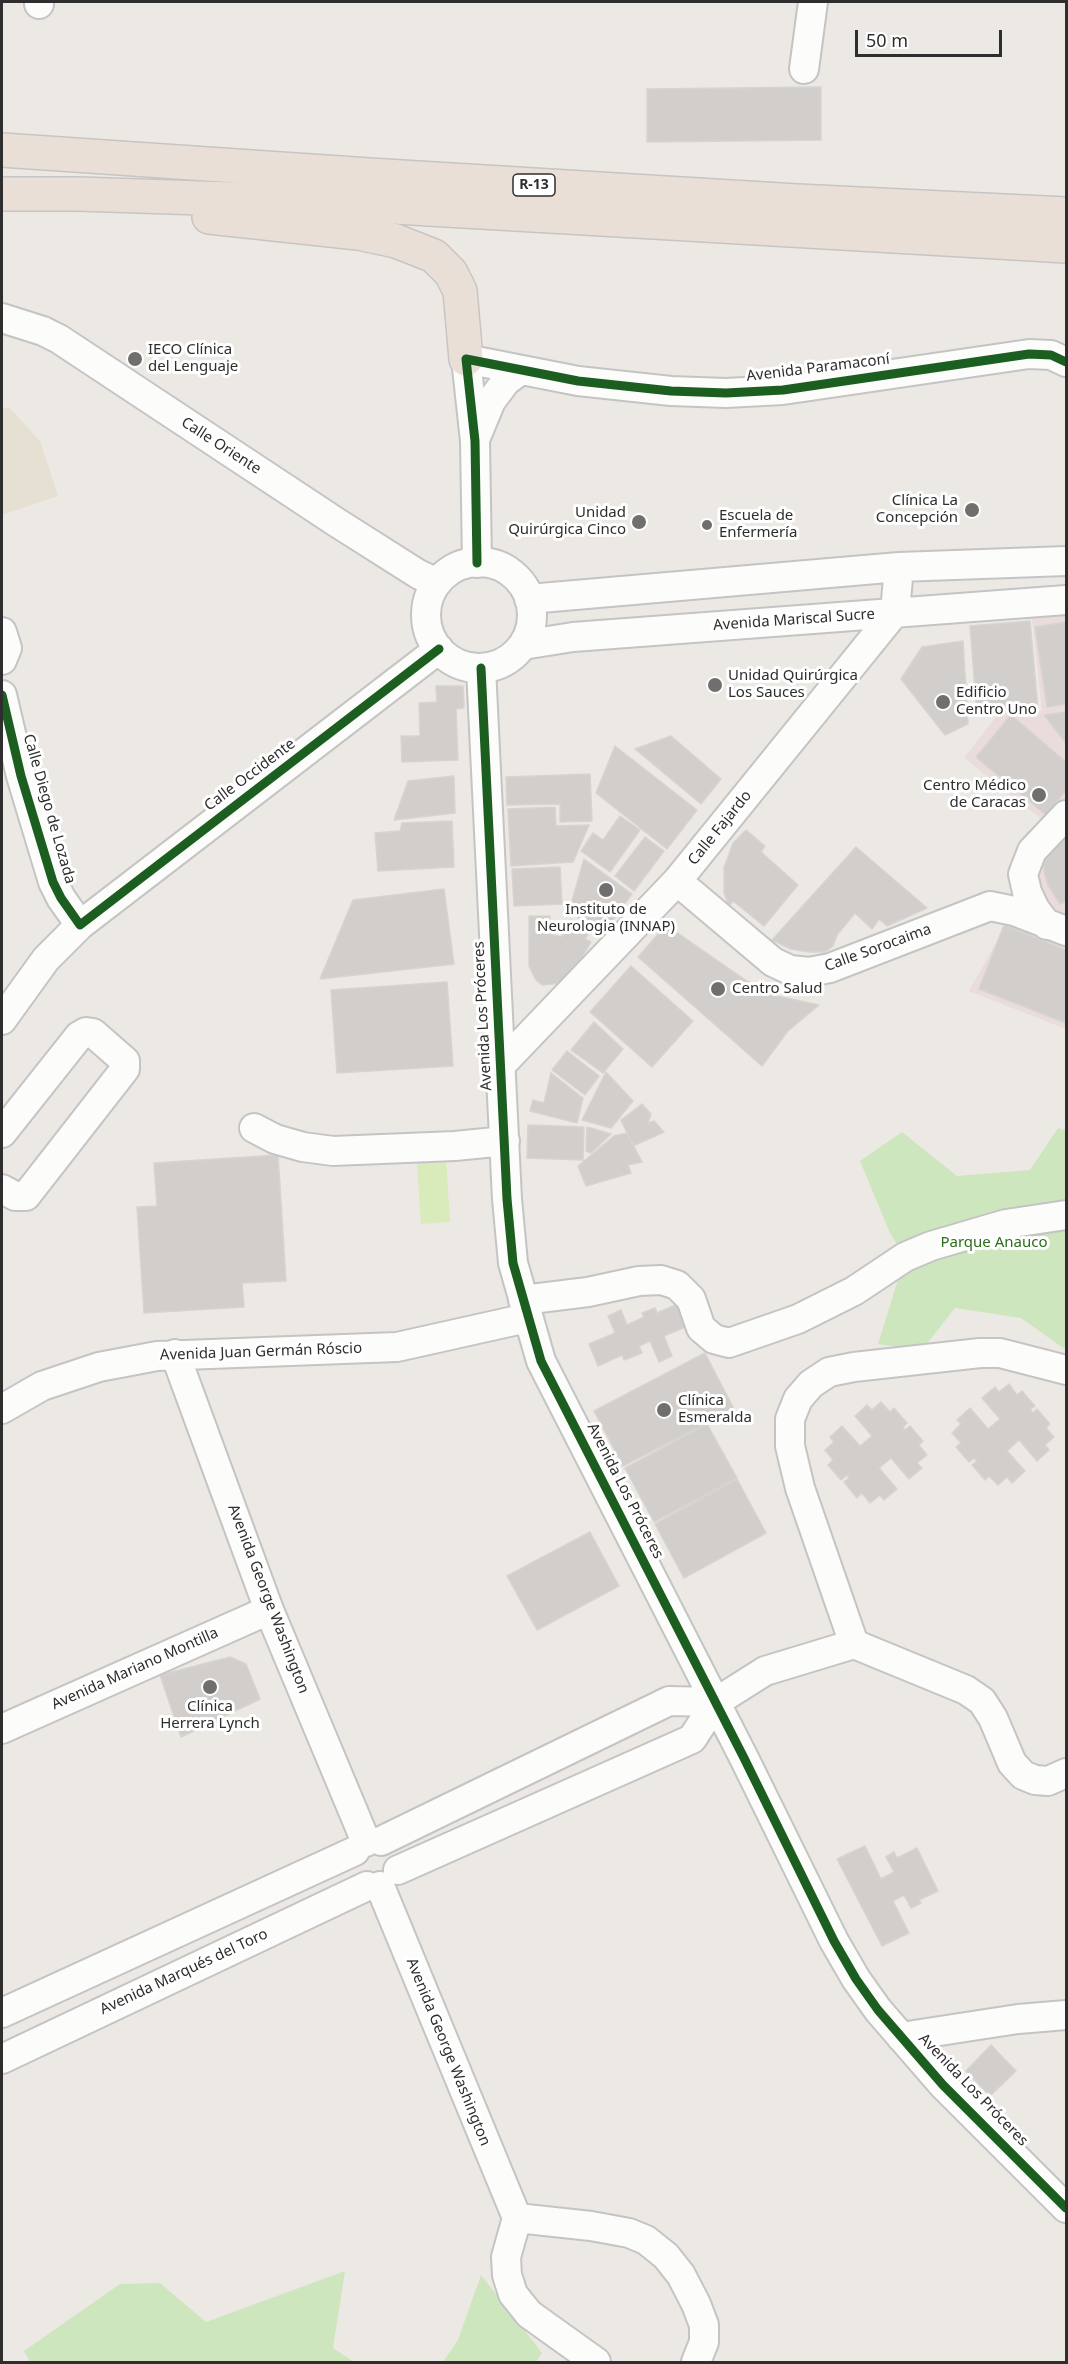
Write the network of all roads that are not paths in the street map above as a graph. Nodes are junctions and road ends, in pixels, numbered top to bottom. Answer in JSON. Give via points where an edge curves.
{"nodes":[{"id":1,"x":813,"y":2,"type":"edge"},
{"id":2,"x":804,"y":69,"type":"dead end"},
{"id":3,"x":2,"y":150,"type":"edge"},
{"id":4,"x":2,"y":194,"type":"edge"},
{"id":5,"x":78,"y":194,"type":"junction"},
{"id":6,"x":1066,"y":214,"type":"edge"},
{"id":7,"x":1066,"y":246,"type":"edge"},
{"id":8,"x":2,"y":318,"type":"edge"},
{"id":9,"x":466,"y":359,"type":"junction"},
{"id":10,"x":1066,"y":362,"type":"edge"},
{"id":11,"x":521,"y":370,"type":"junction"},
{"id":12,"x":475,"y":441,"type":"junction"},
{"id":13,"x":1066,"y":561,"type":"edge"},
{"id":14,"x":477,"y":563,"type":"junction"},
{"id":15,"x":900,"y":567,"type":"junction"},
{"id":16,"x":437,"y":582,"type":"junction"},
{"id":17,"x":529,"y":599,"type":"junction"},
{"id":18,"x":1066,"y":600,"type":"edge"},
{"id":19,"x":895,"y":612,"type":"junction"},
{"id":20,"x":2,"y":632,"type":"edge"},
{"id":21,"x":523,"y":645,"type":"junction"},
{"id":22,"x":439,"y":649,"type":"junction"},
{"id":23,"x":2,"y":660,"type":"edge"},
{"id":24,"x":481,"y":668,"type":"junction"},
{"id":25,"x":2,"y":695,"type":"edge"},
{"id":26,"x":1066,"y":815,"type":"edge"},
{"id":27,"x":677,"y":881,"type":"junction"},
{"id":28,"x":80,"y":925,"type":"junction"},
{"id":29,"x":1057,"y":928,"type":"edge"},
{"id":30,"x":2,"y":1020,"type":"edge"},
{"id":31,"x":500,"y":1066,"type":"junction"},
{"id":32,"x":254,"y":1128,"type":"dead end"},
{"id":33,"x":2,"y":1133,"type":"edge"},
{"id":34,"x":505,"y":1141,"type":"junction"},
{"id":35,"x":2,"y":1189,"type":"edge"},
{"id":36,"x":1066,"y":1215,"type":"edge"},
{"id":37,"x":525,"y":1309,"type":"junction"},
{"id":38,"x":175,"y":1354,"type":"junction"},
{"id":39,"x":1066,"y":1370,"type":"edge"},
{"id":40,"x":2,"y":1409,"type":"edge"},
{"id":41,"x":269,"y":1610,"type":"junction"},
{"id":42,"x":854,"y":1644,"type":"junction"},
{"id":43,"x":691,"y":1653,"type":"junction"},
{"id":44,"x":669,"y":1701,"type":"junction"},
{"id":45,"x":716,"y":1702,"type":"junction"},
{"id":46,"x":2,"y":1729,"type":"edge"},
{"id":47,"x":692,"y":1739,"type":"junction"},
{"id":48,"x":744,"y":1758,"type":"junction"},
{"id":49,"x":1066,"y":1773,"type":"edge"},
{"id":50,"x":367,"y":1844,"type":"junction"},
{"id":51,"x":382,"y":1881,"type":"junction"},
{"id":52,"x":2,"y":2013,"type":"edge"},
{"id":53,"x":1066,"y":2014,"type":"edge"},
{"id":54,"x":901,"y":2037,"type":"junction"},
{"id":55,"x":2,"y":2059,"type":"edge"},
{"id":56,"x":1066,"y":2208,"type":"edge"},
{"id":57,"x":517,"y":2218,"type":"junction"},
{"id":58,"x":596,"y":2362,"type":"edge"},
{"id":59,"x":696,"y":2362,"type":"edge"}],
"edges":[{"from":1,"to":2,"type":"street"},
{"from":3,"to":6,"type":"highway","number":"R-13"},
{"from":4,"to":5,"type":"highway","number":"R-13"},
{"from":5,"to":7,"type":"highway","number":"R-13","via":[[326,203]]},
{"from":5,"to":9,"type":"highway","via":[[115,208],[358,233],[414,247],[434,256],[451,273],[460,291]]},
{"from":8,"to":16,"type":"street","name":"Calle Oriente","via":[[59,339],[336,522]]},
{"from":9,"to":11,"type":"street","name":"Avenida Paramaconí"},
{"from":9,"to":12,"type":"street"},
{"from":10,"to":11,"type":"street","name":"Avenida Paramaconí","via":[[1029,354],[783,390],[726,393],[589,382]]},
{"from":11,"to":12,"type":"street","via":[[491,401]]},
{"from":12,"to":14,"type":"street"},
{"from":13,"to":15,"type":"street"},
{"from":14,"to":16,"type":"street","via":[[461,565]]},
{"from":14,"to":17,"type":"street","via":[[490,564],[514,576]]},
{"from":15,"to":17,"type":"street"},
{"from":15,"to":19,"type":"street"},
{"from":16,"to":22,"type":"street","via":[[426,609],[431,637]]},
{"from":17,"to":21,"type":"street","via":[[531,622]]},
{"from":18,"to":19,"type":"street","name":"Avenida Mariscal Sucre"},
{"from":19,"to":21,"type":"street","name":"Avenida Mariscal Sucre","via":[[573,637]]},
{"from":19,"to":27,"type":"street","name":"Calle Fajardo"},
{"from":20,"to":23,"type":"street","via":[[7,648]]},
{"from":21,"to":24,"type":"street","via":[[505,662]]},
{"from":22,"to":24,"type":"street","via":[[450,660]]},
{"from":22,"to":28,"type":"street","name":"Calle Occidente"},
{"from":24,"to":31,"type":"street","name":"Avenida Los Próceres"},
{"from":25,"to":28,"type":"street","name":"Calle Diego de Lozada","via":[[53,882]]},
{"from":26,"to":29,"type":"street","via":[[1032,851],[1023,874],[1035,909]]},
{"from":27,"to":29,"type":"street","name":"Calle Sorocaima","via":[[773,962],[790,970],[830,968],[990,906]]},
{"from":27,"to":31,"type":"street","name":"Calle Fajardo"},
{"from":28,"to":30,"type":"street","name":"Calle Occidente","via":[[46,959]]},
{"from":31,"to":34,"type":"street","name":"Avenida Los Próceres"},
{"from":32,"to":34,"type":"street","via":[[275,1139],[333,1151]]},
{"from":33,"to":35,"type":"street","via":[[79,1036],[93,1033],[125,1061],[125,1069],[26,1196],[15,1196]]},
{"from":34,"to":37,"type":"street","name":"Avenida Los Próceres","via":[[513,1263]]},
{"from":36,"to":37,"type":"street","name":"Avenida Juan Germán Róscio","via":[[1006,1224],[931,1246],[798,1319],[729,1343],[714,1339],[701,1328],[691,1299],[677,1285],[661,1280],[639,1281]]},
{"from":37,"to":38,"type":"street","name":"Avenida Juan Germán Róscio","via":[[397,1347]]},
{"from":37,"to":43,"type":"street","name":"Avenida Los Próceres","via":[[541,1361]]},
{"from":38,"to":40,"type":"street","name":"Avenida Juan Germán Róscio","via":[[99,1368],[42,1386]]},
{"from":38,"to":41,"type":"street","name":"Avenida George Washington"},
{"from":39,"to":42,"type":"street","via":[[1000,1353],[968,1354],[829,1372],[798,1399],[790,1419],[790,1446],[800,1488]]},
{"from":41,"to":46,"type":"street","name":"Avenida Mariano Montilla"},
{"from":41,"to":50,"type":"street","name":"Avenida George Washington"},
{"from":42,"to":45,"type":"street","via":[[765,1671]]},
{"from":42,"to":49,"type":"street","via":[[966,1690],[982,1701],[1012,1763],[1023,1775],[1048,1781]]},
{"from":43,"to":44,"type":"street"},
{"from":43,"to":45,"type":"street","name":"Avenida Los Próceres"},
{"from":44,"to":45,"type":"street"},
{"from":44,"to":50,"type":"street"},
{"from":45,"to":47,"type":"street"},
{"from":45,"to":48,"type":"street","name":"Avenida Los Próceres"},
{"from":47,"to":48,"type":"street"},
{"from":47,"to":51,"type":"street","name":"Avenida Marqués del Toro"},
{"from":48,"to":54,"type":"street","name":"Avenida Los Próceres","via":[[834,1941],[856,1979]]},
{"from":50,"to":51,"type":"street","via":[[352,1864],[353,1871],[356,1877]]},
{"from":50,"to":51,"type":"street","via":[[388,1844],[397,1855]]},
{"from":50,"to":52,"type":"street"},
{"from":51,"to":55,"type":"street","name":"Avenida Marqués del Toro"},
{"from":51,"to":57,"type":"street","name":"Avenida George Washington"},
{"from":53,"to":54,"type":"street"},
{"from":54,"to":56,"type":"street","name":"Avenida Los Próceres","via":[[943,2085]]},
{"from":57,"to":58,"type":"street","via":[[506,2257],[513,2294],[530,2314]]},
{"from":57,"to":59,"type":"street","via":[[629,2233],[660,2251],[681,2275],[704,2325],[704,2342]]}]}
